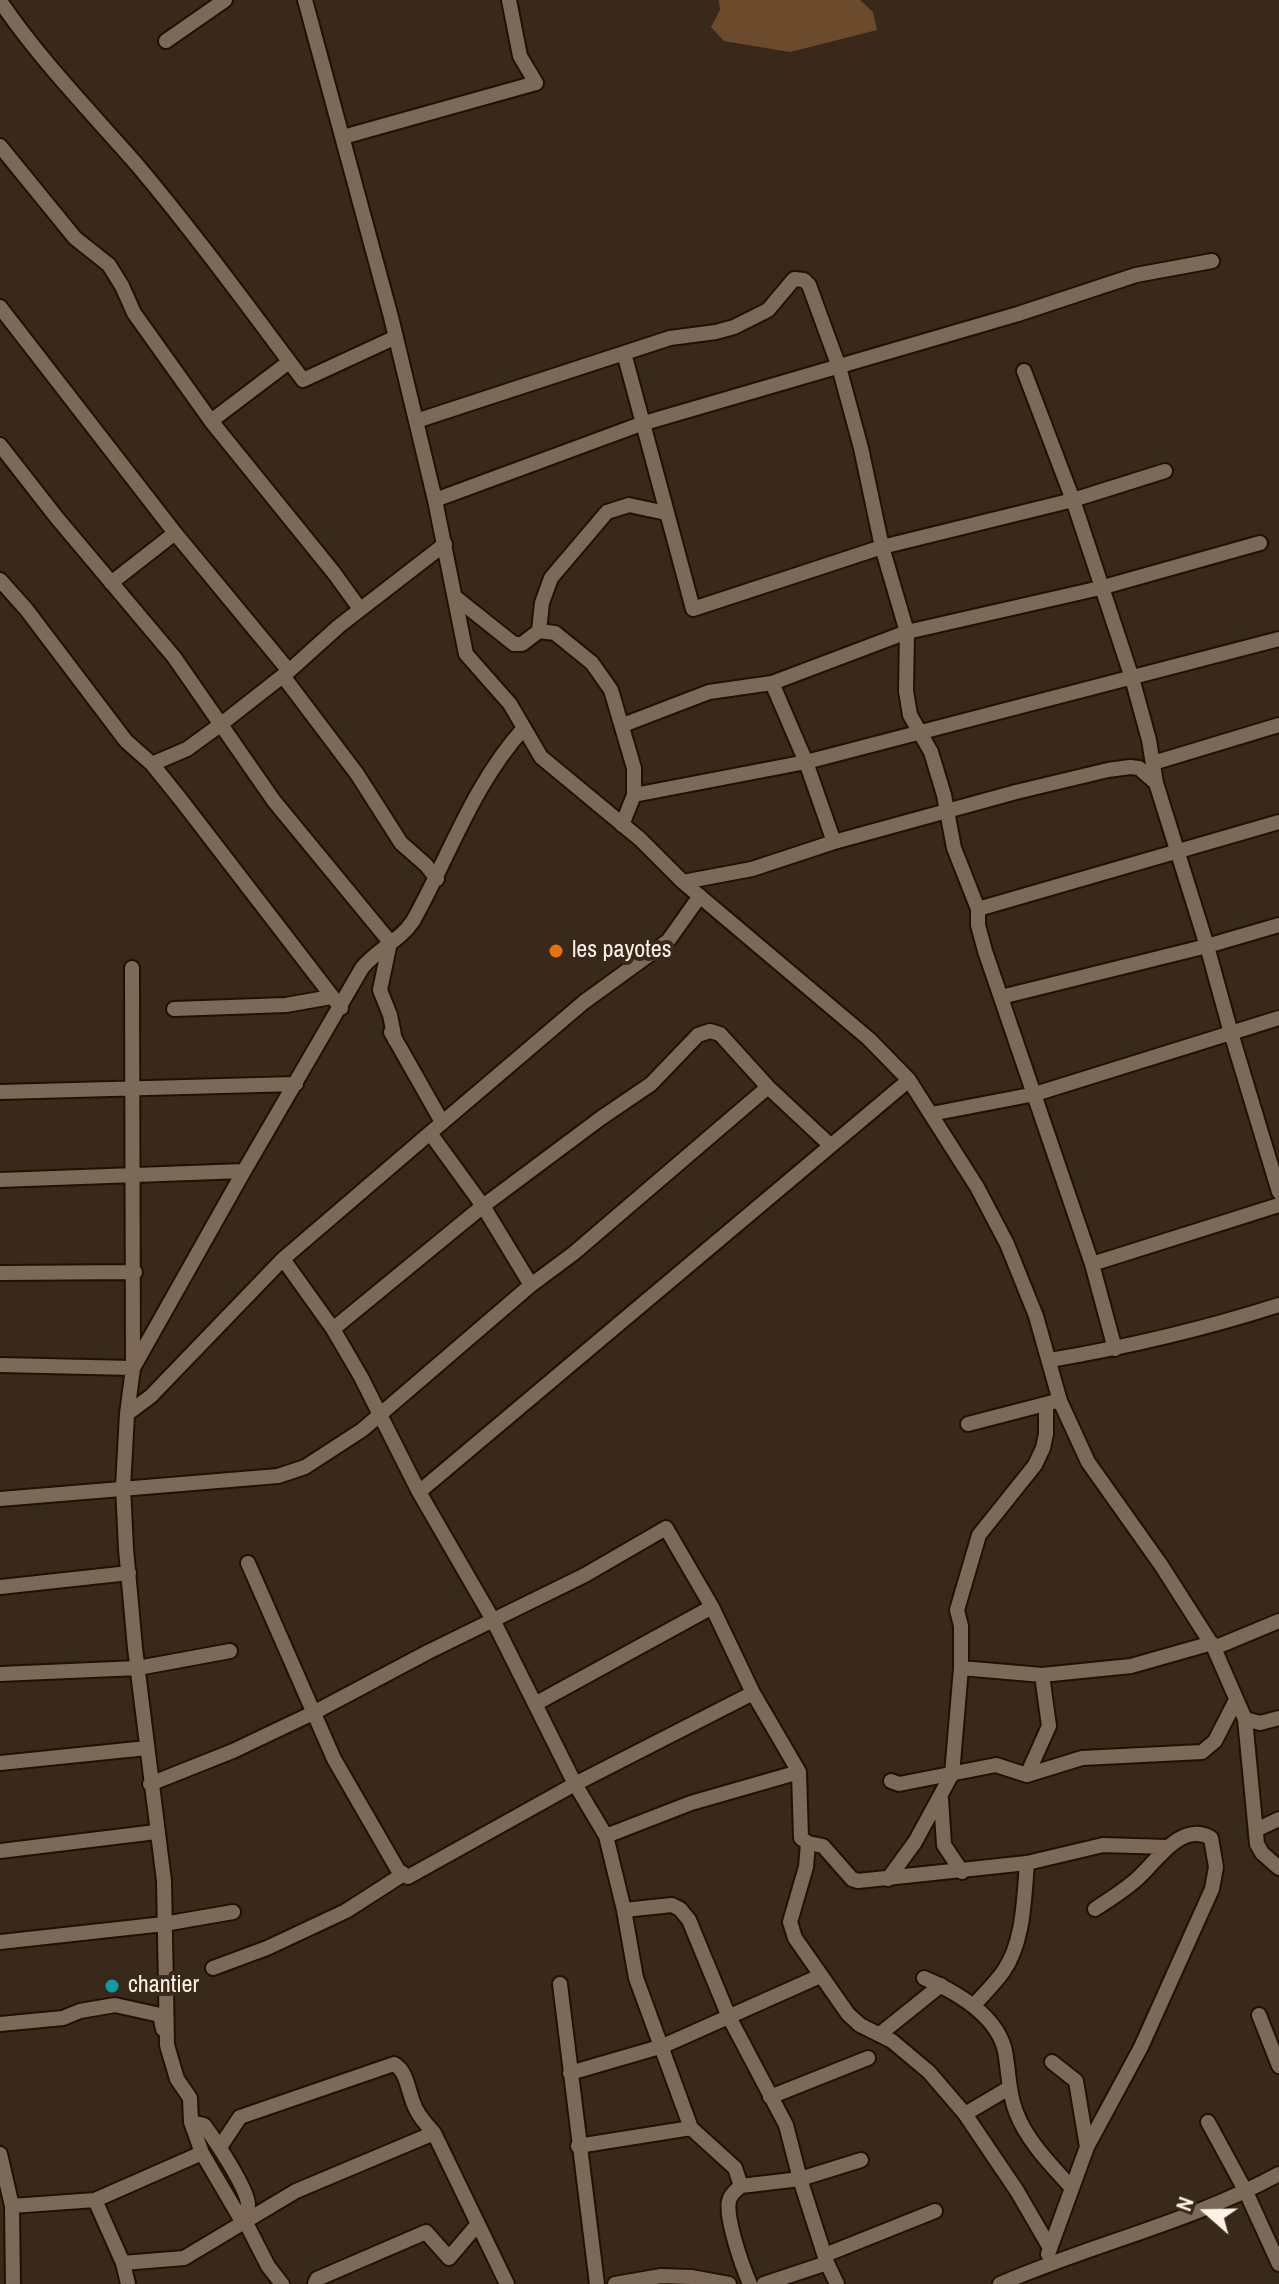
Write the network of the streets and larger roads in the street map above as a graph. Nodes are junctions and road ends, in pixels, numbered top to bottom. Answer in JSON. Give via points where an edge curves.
{"nodes":[{"id":1,"x":225,"y":0,"type":"edge"},
{"id":2,"x":305,"y":0,"type":"edge"},
{"id":3,"x":509,"y":0,"type":"edge"},
{"id":4,"x":0,"y":1,"type":"edge"},
{"id":5,"x":166,"y":41,"type":"dead end"},
{"id":6,"x":343,"y":137,"type":"junction"},
{"id":7,"x":0,"y":146,"type":"edge"},
{"id":8,"x":1212,"y":261,"type":"dead end"},
{"id":9,"x":0,"y":307,"type":"edge"},
{"id":10,"x":396,"y":337,"type":"junction"},
{"id":11,"x":624,"y":353,"type":"junction"},
{"id":12,"x":289,"y":362,"type":"junction"},
{"id":13,"x":839,"y":367,"type":"junction"},
{"id":14,"x":1024,"y":371,"type":"dead end"},
{"id":15,"x":211,"y":421,"type":"junction"},
{"id":16,"x":416,"y":421,"type":"junction"},
{"id":17,"x":641,"y":424,"type":"junction"},
{"id":18,"x":0,"y":445,"type":"edge"},
{"id":19,"x":1165,"y":471,"type":"dead end"},
{"id":20,"x":435,"y":500,"type":"junction"},
{"id":21,"x":1073,"y":500,"type":"junction"},
{"id":22,"x":666,"y":513,"type":"junction"},
{"id":23,"x":175,"y":533,"type":"junction"},
{"id":24,"x":1260,"y":543,"type":"dead end"},
{"id":25,"x":445,"y":544,"type":"junction"},
{"id":26,"x":882,"y":547,"type":"junction"},
{"id":27,"x":0,"y":580,"type":"edge"},
{"id":28,"x":111,"y":583,"type":"junction"},
{"id":29,"x":1100,"y":588,"type":"junction"},
{"id":30,"x":455,"y":597,"type":"junction"},
{"id":31,"x":360,"y":609,"type":"junction"},
{"id":32,"x":539,"y":631,"type":"junction"},
{"id":33,"x":907,"y":632,"type":"junction"},
{"id":34,"x":1279,"y":639,"type":"edge"},
{"id":35,"x":286,"y":674,"type":"junction"},
{"id":36,"x":1132,"y":678,"type":"junction"},
{"id":37,"x":772,"y":683,"type":"junction"},
{"id":38,"x":220,"y":725,"type":"junction"},
{"id":39,"x":623,"y":725,"type":"junction"},
{"id":40,"x":1279,"y":725,"type":"edge"},
{"id":41,"x":524,"y":728,"type":"junction"},
{"id":42,"x":918,"y":733,"type":"junction"},
{"id":43,"x":806,"y":762,"type":"junction"},
{"id":44,"x":1153,"y":763,"type":"junction"},
{"id":45,"x":152,"y":764,"type":"junction"},
{"id":46,"x":1156,"y":783,"type":"junction"},
{"id":47,"x":634,"y":795,"type":"junction"},
{"id":48,"x":947,"y":812,"type":"junction"},
{"id":49,"x":1279,"y":822,"type":"edge"},
{"id":50,"x":622,"y":825,"type":"junction"},
{"id":51,"x":834,"y":842,"type":"junction"},
{"id":52,"x":1178,"y":853,"type":"junction"},
{"id":53,"x":437,"y":879,"type":"junction"},
{"id":54,"x":683,"y":882,"type":"junction"},
{"id":55,"x":700,"y":896,"type":"junction"},
{"id":56,"x":978,"y":909,"type":"junction"},
{"id":57,"x":1279,"y":925,"type":"edge"},
{"id":58,"x":390,"y":942,"type":"junction"},
{"id":59,"x":1207,"y":946,"type":"junction"},
{"id":60,"x":132,"y":968,"type":"dead end"},
{"id":61,"x":362,"y":968,"type":"junction"},
{"id":62,"x":1001,"y":997,"type":"junction"},
{"id":63,"x":336,"y":1002,"type":"junction"},
{"id":64,"x":174,"y":1009,"type":"dead end"},
{"id":65,"x":1279,"y":1018,"type":"edge"},
{"id":66,"x":1231,"y":1033,"type":"junction"},
{"id":67,"x":395,"y":1040,"type":"junction"},
{"id":68,"x":909,"y":1080,"type":"junction"},
{"id":69,"x":296,"y":1084,"type":"junction"},
{"id":70,"x":768,"y":1087,"type":"junction"},
{"id":71,"x":133,"y":1088,"type":"junction"},
{"id":72,"x":0,"y":1092,"type":"edge"},
{"id":73,"x":1035,"y":1094,"type":"junction"},
{"id":74,"x":931,"y":1114,"type":"junction"},
{"id":75,"x":442,"y":1122,"type":"junction"},
{"id":76,"x":430,"y":1133,"type":"junction"},
{"id":77,"x":830,"y":1145,"type":"junction"},
{"id":78,"x":244,"y":1171,"type":"junction"},
{"id":79,"x":133,"y":1175,"type":"junction"},
{"id":80,"x":0,"y":1180,"type":"edge"},
{"id":81,"x":1279,"y":1192,"type":"edge"},
{"id":82,"x":1279,"y":1205,"type":"edge"},
{"id":83,"x":483,"y":1206,"type":"junction"},
{"id":84,"x":283,"y":1259,"type":"junction"},
{"id":85,"x":1092,"y":1264,"type":"junction"},
{"id":86,"x":135,"y":1272,"type":"junction"},
{"id":87,"x":0,"y":1273,"type":"edge"},
{"id":88,"x":531,"y":1285,"type":"junction"},
{"id":89,"x":1279,"y":1305,"type":"edge"},
{"id":90,"x":333,"y":1329,"type":"junction"},
{"id":91,"x":1115,"y":1349,"type":"junction"},
{"id":92,"x":1050,"y":1360,"type":"junction"},
{"id":93,"x":0,"y":1365,"type":"edge"},
{"id":94,"x":133,"y":1368,"type":"junction"},
{"id":95,"x":1053,"y":1402,"type":"junction"},
{"id":96,"x":380,"y":1413,"type":"junction"},
{"id":97,"x":127,"y":1414,"type":"junction"},
{"id":98,"x":968,"y":1424,"type":"dead end"},
{"id":99,"x":123,"y":1487,"type":"junction"},
{"id":100,"x":419,"y":1492,"type":"junction"},
{"id":101,"x":0,"y":1499,"type":"edge"},
{"id":102,"x":248,"y":1563,"type":"dead end"},
{"id":103,"x":129,"y":1573,"type":"junction"},
{"id":104,"x":0,"y":1587,"type":"edge"},
{"id":105,"x":712,"y":1607,"type":"junction"},
{"id":106,"x":493,"y":1620,"type":"junction"},
{"id":107,"x":1279,"y":1621,"type":"edge"},
{"id":108,"x":1213,"y":1646,"type":"junction"},
{"id":109,"x":230,"y":1651,"type":"dead end"},
{"id":110,"x":138,"y":1668,"type":"junction"},
{"id":111,"x":961,"y":1668,"type":"junction"},
{"id":112,"x":0,"y":1674,"type":"edge"},
{"id":113,"x":1042,"y":1675,"type":"junction"},
{"id":114,"x":753,"y":1693,"type":"junction"},
{"id":115,"x":1236,"y":1700,"type":"junction"},
{"id":116,"x":535,"y":1704,"type":"junction"},
{"id":117,"x":315,"y":1712,"type":"junction"},
{"id":118,"x":1279,"y":1718,"type":"edge"},
{"id":119,"x":1245,"y":1719,"type":"junction"},
{"id":120,"x":147,"y":1748,"type":"junction"},
{"id":121,"x":0,"y":1763,"type":"edge"},
{"id":122,"x":799,"y":1772,"type":"junction"},
{"id":123,"x":952,"y":1774,"type":"junction"},
{"id":124,"x":1027,"y":1775,"type":"junction"},
{"id":125,"x":891,"y":1781,"type":"dead end"},
{"id":126,"x":150,"y":1784,"type":"junction"},
{"id":127,"x":575,"y":1784,"type":"junction"},
{"id":128,"x":941,"y":1799,"type":"junction"},
{"id":129,"x":1279,"y":1819,"type":"edge"},
{"id":130,"x":1256,"y":1830,"type":"junction"},
{"id":131,"x":156,"y":1832,"type":"junction"},
{"id":132,"x":606,"y":1836,"type":"junction"},
{"id":133,"x":808,"y":1843,"type":"junction"},
{"id":134,"x":1167,"y":1847,"type":"junction"},
{"id":135,"x":0,"y":1851,"type":"edge"},
{"id":136,"x":1027,"y":1863,"type":"junction"},
{"id":137,"x":1279,"y":1868,"type":"edge"},
{"id":138,"x":962,"y":1872,"type":"junction"},
{"id":139,"x":402,"y":1875,"type":"junction"},
{"id":140,"x":888,"y":1879,"type":"junction"},
{"id":141,"x":1095,"y":1909,"type":"dead end"},
{"id":142,"x":624,"y":1910,"type":"junction"},
{"id":143,"x":233,"y":1912,"type":"dead end"},
{"id":144,"x":164,"y":1924,"type":"junction"},
{"id":145,"x":0,"y":1942,"type":"edge"},
{"id":146,"x":213,"y":1968,"type":"dead end"},
{"id":147,"x":820,"y":1976,"type":"junction"},
{"id":148,"x":924,"y":1978,"type":"dead end"},
{"id":149,"x":560,"y":1984,"type":"dead end"},
{"id":150,"x":941,"y":1985,"type":"junction"},
{"id":151,"x":974,"y":2005,"type":"junction"},
{"id":152,"x":1259,"y":2015,"type":"dead end"},
{"id":153,"x":729,"y":2017,"type":"junction"},
{"id":154,"x":0,"y":2024,"type":"edge"},
{"id":155,"x":880,"y":2034,"type":"junction"},
{"id":156,"x":167,"y":2045,"type":"junction"},
{"id":157,"x":663,"y":2046,"type":"junction"},
{"id":158,"x":868,"y":2058,"type":"dead end"},
{"id":159,"x":1052,"y":2062,"type":"dead end"},
{"id":160,"x":1279,"y":2066,"type":"edge"},
{"id":161,"x":570,"y":2073,"type":"junction"},
{"id":162,"x":1009,"y":2088,"type":"junction"},
{"id":163,"x":770,"y":2097,"type":"junction"},
{"id":164,"x":965,"y":2114,"type":"junction"},
{"id":165,"x":191,"y":2122,"type":"junction"},
{"id":166,"x":1208,"y":2122,"type":"dead end"},
{"id":167,"x":691,"y":2128,"type":"junction"},
{"id":168,"x":434,"y":2133,"type":"junction"},
{"id":169,"x":578,"y":2146,"type":"junction"},
{"id":170,"x":220,"y":2147,"type":"junction"},
{"id":171,"x":1087,"y":2147,"type":"junction"},
{"id":172,"x":202,"y":2153,"type":"junction"},
{"id":173,"x":0,"y":2154,"type":"edge"},
{"id":174,"x":861,"y":2160,"type":"dead end"},
{"id":175,"x":1279,"y":2174,"type":"edge"},
{"id":176,"x":800,"y":2179,"type":"junction"},
{"id":177,"x":741,"y":2186,"type":"junction"},
{"id":178,"x":1071,"y":2187,"type":"junction"},
{"id":179,"x":1246,"y":2192,"type":"junction"},
{"id":180,"x":95,"y":2200,"type":"junction"},
{"id":181,"x":8,"y":2209,"type":"edge"},
{"id":182,"x":935,"y":2211,"type":"dead end"},
{"id":183,"x":244,"y":2222,"type":"junction"},
{"id":184,"x":477,"y":2225,"type":"junction"},
{"id":185,"x":1050,"y":2248,"type":"junction"},
{"id":186,"x":826,"y":2259,"type":"junction"},
{"id":187,"x":123,"y":2263,"type":"junction"},
{"id":188,"x":1279,"y":2264,"type":"edge"},
{"id":189,"x":1043,"y":2266,"type":"junction"},
{"id":190,"x":317,"y":2282,"type":"edge"},
{"id":191,"x":13,"y":2284,"type":"edge"},
{"id":192,"x":128,"y":2284,"type":"edge"},
{"id":193,"x":282,"y":2284,"type":"edge"},
{"id":194,"x":507,"y":2284,"type":"edge"},
{"id":195,"x":597,"y":2284,"type":"edge"},
{"id":196,"x":615,"y":2284,"type":"edge"},
{"id":197,"x":729,"y":2284,"type":"edge"},
{"id":198,"x":750,"y":2284,"type":"edge"},
{"id":199,"x":764,"y":2284,"type":"edge"},
{"id":200,"x":837,"y":2284,"type":"edge"},
{"id":201,"x":1000,"y":2284,"type":"edge"}],
"edges":[{"from":1,"to":5,"type":"street"},
{"from":2,"to":6,"type":"street"},
{"from":3,"to":6,"type":"street","via":[[520,56],[536,83]]},
{"from":4,"to":12,"type":"street","via":[[140,169]]},
{"from":6,"to":10,"type":"street"},
{"from":7,"to":15,"type":"street","via":[[75,238],[109,265],[134,313]]},
{"from":8,"to":13,"type":"street","via":[[1136,275]]},
{"from":9,"to":23,"type":"street"},
{"from":10,"to":12,"type":"street","via":[[303,380]]},
{"from":10,"to":16,"type":"street"},
{"from":11,"to":13,"type":"street","via":[[670,338],[734,327],[768,310],[789,282],[798,279],[809,285]]},
{"from":11,"to":16,"type":"street"},
{"from":11,"to":17,"type":"street"},
{"from":12,"to":15,"type":"street"},
{"from":13,"to":17,"type":"street"},
{"from":13,"to":26,"type":"street"},
{"from":14,"to":21,"type":"street"},
{"from":15,"to":31,"type":"street"},
{"from":16,"to":20,"type":"street"},
{"from":17,"to":20,"type":"street"},
{"from":17,"to":22,"type":"street"},
{"from":18,"to":28,"type":"street"},
{"from":19,"to":21,"type":"street"},
{"from":20,"to":25,"type":"street"},
{"from":21,"to":26,"type":"street"},
{"from":21,"to":29,"type":"street"},
{"from":22,"to":26,"type":"street","via":[[693,609]]},
{"from":22,"to":32,"type":"street","via":[[629,505],[607,512],[551,578]]},
{"from":23,"to":28,"type":"street"},
{"from":23,"to":35,"type":"street"},
{"from":24,"to":29,"type":"street"},
{"from":25,"to":30,"type":"street"},
{"from":25,"to":31,"type":"street"},
{"from":26,"to":33,"type":"street"},
{"from":27,"to":45,"type":"street","via":[[126,741]]},
{"from":28,"to":38,"type":"street","via":[[174,657]]},
{"from":29,"to":33,"type":"street"},
{"from":29,"to":36,"type":"street"},
{"from":30,"to":32,"type":"street","via":[[514,644]]},
{"from":30,"to":41,"type":"street","via":[[470,662],[510,704]]},
{"from":31,"to":35,"type":"street"},
{"from":32,"to":39,"type":"street","via":[[555,633],[592,663],[611,690]]},
{"from":33,"to":37,"type":"street"},
{"from":33,"to":42,"type":"street","via":[[906,691]]},
{"from":34,"to":36,"type":"street"},
{"from":35,"to":38,"type":"street"},
{"from":35,"to":53,"type":"street","via":[[401,843]]},
{"from":36,"to":42,"type":"street"},
{"from":36,"to":44,"type":"street"},
{"from":37,"to":39,"type":"street","via":[[709,692]]},
{"from":37,"to":43,"type":"street"},
{"from":38,"to":45,"type":"street","via":[[187,749]]},
{"from":38,"to":58,"type":"street","via":[[274,801]]},
{"from":39,"to":47,"type":"street","via":[[634,768]]},
{"from":40,"to":44,"type":"street"},
{"from":41,"to":50,"type":"street","via":[[541,757]]},
{"from":41,"to":53,"type":"street","via":[[480,790]]},
{"from":42,"to":43,"type":"street"},
{"from":42,"to":48,"type":"street","via":[[931,752]]},
{"from":43,"to":47,"type":"street"},
{"from":43,"to":51,"type":"street"},
{"from":44,"to":46,"type":"street"},
{"from":45,"to":63,"type":"street"},
{"from":46,"to":48,"type":"street","via":[[1139,768],[1123,768]]},
{"from":46,"to":52,"type":"street"},
{"from":47,"to":50,"type":"street"},
{"from":48,"to":51,"type":"street"},
{"from":48,"to":56,"type":"street","via":[[954,848]]},
{"from":49,"to":52,"type":"street"},
{"from":50,"to":54,"type":"street"},
{"from":51,"to":54,"type":"street","via":[[752,869]]},
{"from":52,"to":56,"type":"street"},
{"from":52,"to":59,"type":"street"},
{"from":53,"to":58,"type":"street","via":[[407,931]]},
{"from":54,"to":55,"type":"street"},
{"from":55,"to":68,"type":"street","via":[[869,1039]]},
{"from":55,"to":75,"type":"street","via":[[668,941],[584,1002]]},
{"from":56,"to":62,"type":"street"},
{"from":57,"to":59,"type":"street"},
{"from":58,"to":61,"type":"street"},
{"from":58,"to":67,"type":"street","via":[[380,990]]},
{"from":59,"to":62,"type":"street"},
{"from":59,"to":66,"type":"street"},
{"from":60,"to":71,"type":"street"},
{"from":61,"to":63,"type":"street"},
{"from":61,"to":67,"type":"street"},
{"from":62,"to":73,"type":"street"},
{"from":63,"to":64,"type":"street"},
{"from":63,"to":69,"type":"street"},
{"from":65,"to":66,"type":"street"},
{"from":66,"to":73,"type":"street"},
{"from":66,"to":81,"type":"street"},
{"from":67,"to":75,"type":"street"},
{"from":68,"to":74,"type":"street"},
{"from":68,"to":77,"type":"street"},
{"from":69,"to":71,"type":"street"},
{"from":69,"to":78,"type":"street"},
{"from":70,"to":77,"type":"street"},
{"from":70,"to":83,"type":"street","via":[[720,1034],[698,1035],[651,1084]]},
{"from":70,"to":88,"type":"street"},
{"from":71,"to":72,"type":"street"},
{"from":71,"to":79,"type":"street"},
{"from":73,"to":74,"type":"street"},
{"from":73,"to":85,"type":"street"},
{"from":74,"to":92,"type":"street","via":[[1007,1244]]},
{"from":75,"to":76,"type":"street"},
{"from":76,"to":83,"type":"street"},
{"from":76,"to":84,"type":"street"},
{"from":77,"to":100,"type":"street"},
{"from":78,"to":79,"type":"street"},
{"from":78,"to":94,"type":"street"},
{"from":79,"to":80,"type":"street"},
{"from":79,"to":86,"type":"street"},
{"from":82,"to":85,"type":"street"},
{"from":83,"to":88,"type":"street"},
{"from":83,"to":90,"type":"street"},
{"from":84,"to":90,"type":"street"},
{"from":84,"to":97,"type":"street","via":[[151,1396]]},
{"from":85,"to":91,"type":"street"},
{"from":86,"to":87,"type":"street"},
{"from":86,"to":94,"type":"street"},
{"from":88,"to":96,"type":"street"},
{"from":89,"to":91,"type":"street"},
{"from":90,"to":96,"type":"street"},
{"from":91,"to":92,"type":"street"},
{"from":92,"to":95,"type":"street"},
{"from":93,"to":94,"type":"street"},
{"from":94,"to":97,"type":"street"},
{"from":95,"to":98,"type":"street"},
{"from":95,"to":108,"type":"street","via":[[1099,1481]]},
{"from":95,"to":111,"type":"street","via":[[1035,1465],[979,1535],[957,1610]]},
{"from":96,"to":99,"type":"street","via":[[305,1467],[278,1476]]},
{"from":96,"to":100,"type":"street"},
{"from":97,"to":99,"type":"street"},
{"from":99,"to":101,"type":"street"},
{"from":99,"to":103,"type":"street"},
{"from":100,"to":106,"type":"street"},
{"from":102,"to":117,"type":"street"},
{"from":103,"to":104,"type":"street"},
{"from":103,"to":110,"type":"street"},
{"from":105,"to":106,"type":"street","via":[[666,1528]]},
{"from":105,"to":114,"type":"street"},
{"from":105,"to":116,"type":"street"},
{"from":106,"to":116,"type":"street"},
{"from":106,"to":117,"type":"street"},
{"from":107,"to":108,"type":"street"},
{"from":108,"to":113,"type":"street","via":[[1131,1666]]},
{"from":108,"to":115,"type":"street"},
{"from":109,"to":110,"type":"street"},
{"from":110,"to":112,"type":"street"},
{"from":110,"to":120,"type":"street"},
{"from":111,"to":113,"type":"street"},
{"from":111,"to":123,"type":"street"},
{"from":113,"to":124,"type":"street","via":[[1049,1726]]},
{"from":114,"to":122,"type":"street"},
{"from":114,"to":127,"type":"street"},
{"from":115,"to":119,"type":"street"},
{"from":115,"to":124,"type":"street","via":[[1215,1741],[1202,1752],[1082,1758]]},
{"from":116,"to":127,"type":"street"},
{"from":117,"to":126,"type":"street"},
{"from":117,"to":139,"type":"street","via":[[351,1793]]},
{"from":118,"to":119,"type":"street","via":[[1260,1723]]},
{"from":119,"to":130,"type":"street"},
{"from":120,"to":121,"type":"street"},
{"from":120,"to":126,"type":"street"},
{"from":122,"to":132,"type":"street","via":[[691,1803]]},
{"from":122,"to":133,"type":"street","via":[[801,1838]]},
{"from":123,"to":124,"type":"street","via":[[996,1765]]},
{"from":123,"to":125,"type":"street"},
{"from":123,"to":128,"type":"street"},
{"from":126,"to":131,"type":"street"},
{"from":127,"to":132,"type":"street"},
{"from":127,"to":139,"type":"street","via":[[413,1876]]},
{"from":128,"to":138,"type":"street","via":[[944,1845]]},
{"from":128,"to":140,"type":"street"},
{"from":129,"to":130,"type":"street"},
{"from":130,"to":137,"type":"street","via":[[1262,1853]]},
{"from":131,"to":135,"type":"street"},
{"from":131,"to":144,"type":"street"},
{"from":132,"to":142,"type":"street"},
{"from":133,"to":140,"type":"street","via":[[823,1846],[852,1879]]},
{"from":133,"to":147,"type":"street","via":[[790,1922]]},
{"from":134,"to":136,"type":"street","via":[[1103,1845]]},
{"from":134,"to":141,"type":"street","via":[[1139,1877]]},
{"from":134,"to":171,"type":"street","via":[[1185,1836],[1211,1838],[1216,1867],[1212,1889],[1141,2047]]},
{"from":136,"to":138,"type":"street"},
{"from":136,"to":151,"type":"street","via":[[1015,1947],[1003,1972]]},
{"from":138,"to":140,"type":"street"},
{"from":139,"to":146,"type":"street","via":[[346,1911]]},
{"from":142,"to":153,"type":"street","via":[[672,1905],[680,1909]]},
{"from":142,"to":157,"type":"street","via":[[636,1978]]},
{"from":143,"to":144,"type":"street"},
{"from":144,"to":145,"type":"street"},
{"from":144,"to":156,"type":"street"},
{"from":147,"to":153,"type":"street"},
{"from":147,"to":155,"type":"street","via":[[848,2014]]},
{"from":148,"to":150,"type":"street"},
{"from":149,"to":161,"type":"street"},
{"from":150,"to":151,"type":"street"},
{"from":150,"to":155,"type":"street"},
{"from":151,"to":162,"type":"street","via":[[1004,2047]]},
{"from":152,"to":160,"type":"street"},
{"from":153,"to":157,"type":"street"},
{"from":153,"to":163,"type":"street"},
{"from":154,"to":156,"type":"street","via":[[127,2006],[160,2015]]},
{"from":155,"to":164,"type":"street","via":[[929,2072]]},
{"from":156,"to":165,"type":"street","via":[[177,2079],[190,2098]]},
{"from":157,"to":161,"type":"street"},
{"from":157,"to":167,"type":"street"},
{"from":158,"to":163,"type":"street"},
{"from":159,"to":171,"type":"street","via":[[1076,2081]]},
{"from":161,"to":169,"type":"street"},
{"from":162,"to":164,"type":"street"},
{"from":162,"to":178,"type":"street","via":[[1028,2135]]},
{"from":163,"to":176,"type":"street","via":[[786,2125]]},
{"from":164,"to":185,"type":"street"},
{"from":165,"to":170,"type":"street","via":[[204,2125]]},
{"from":165,"to":172,"type":"street"},
{"from":166,"to":179,"type":"street"},
{"from":167,"to":169,"type":"street"},
{"from":167,"to":177,"type":"street","via":[[735,2168]]},
{"from":168,"to":170,"type":"street","via":[[416,2111],[400,2067],[387,2064],[240,2117]]},
{"from":168,"to":183,"type":"street","via":[[296,2191]]},
{"from":168,"to":184,"type":"street"},
{"from":169,"to":195,"type":"street"},
{"from":170,"to":183,"type":"street","via":[[248,2203]]},
{"from":171,"to":178,"type":"street"},
{"from":172,"to":180,"type":"street"},
{"from":172,"to":183,"type":"street"},
{"from":173,"to":181,"type":"street"},
{"from":174,"to":176,"type":"street"},
{"from":175,"to":179,"type":"street"},
{"from":176,"to":177,"type":"street"},
{"from":176,"to":186,"type":"street"},
{"from":177,"to":198,"type":"street","via":[[728,2204],[740,2263]]},
{"from":178,"to":185,"type":"street"},
{"from":179,"to":188,"type":"street"},
{"from":179,"to":189,"type":"street"},
{"from":180,"to":181,"type":"street"},
{"from":180,"to":187,"type":"street"},
{"from":181,"to":191,"type":"street"},
{"from":182,"to":186,"type":"street"},
{"from":183,"to":187,"type":"street","via":[[184,2258]]},
{"from":183,"to":193,"type":"street"},
{"from":184,"to":190,"type":"street","via":[[449,2258],[426,2232]]},
{"from":184,"to":194,"type":"street"},
{"from":185,"to":189,"type":"street"},
{"from":186,"to":199,"type":"street"},
{"from":186,"to":200,"type":"street"},
{"from":187,"to":192,"type":"street"},
{"from":189,"to":201,"type":"street"},
{"from":196,"to":197,"type":"street","via":[[661,2276]]}]}
